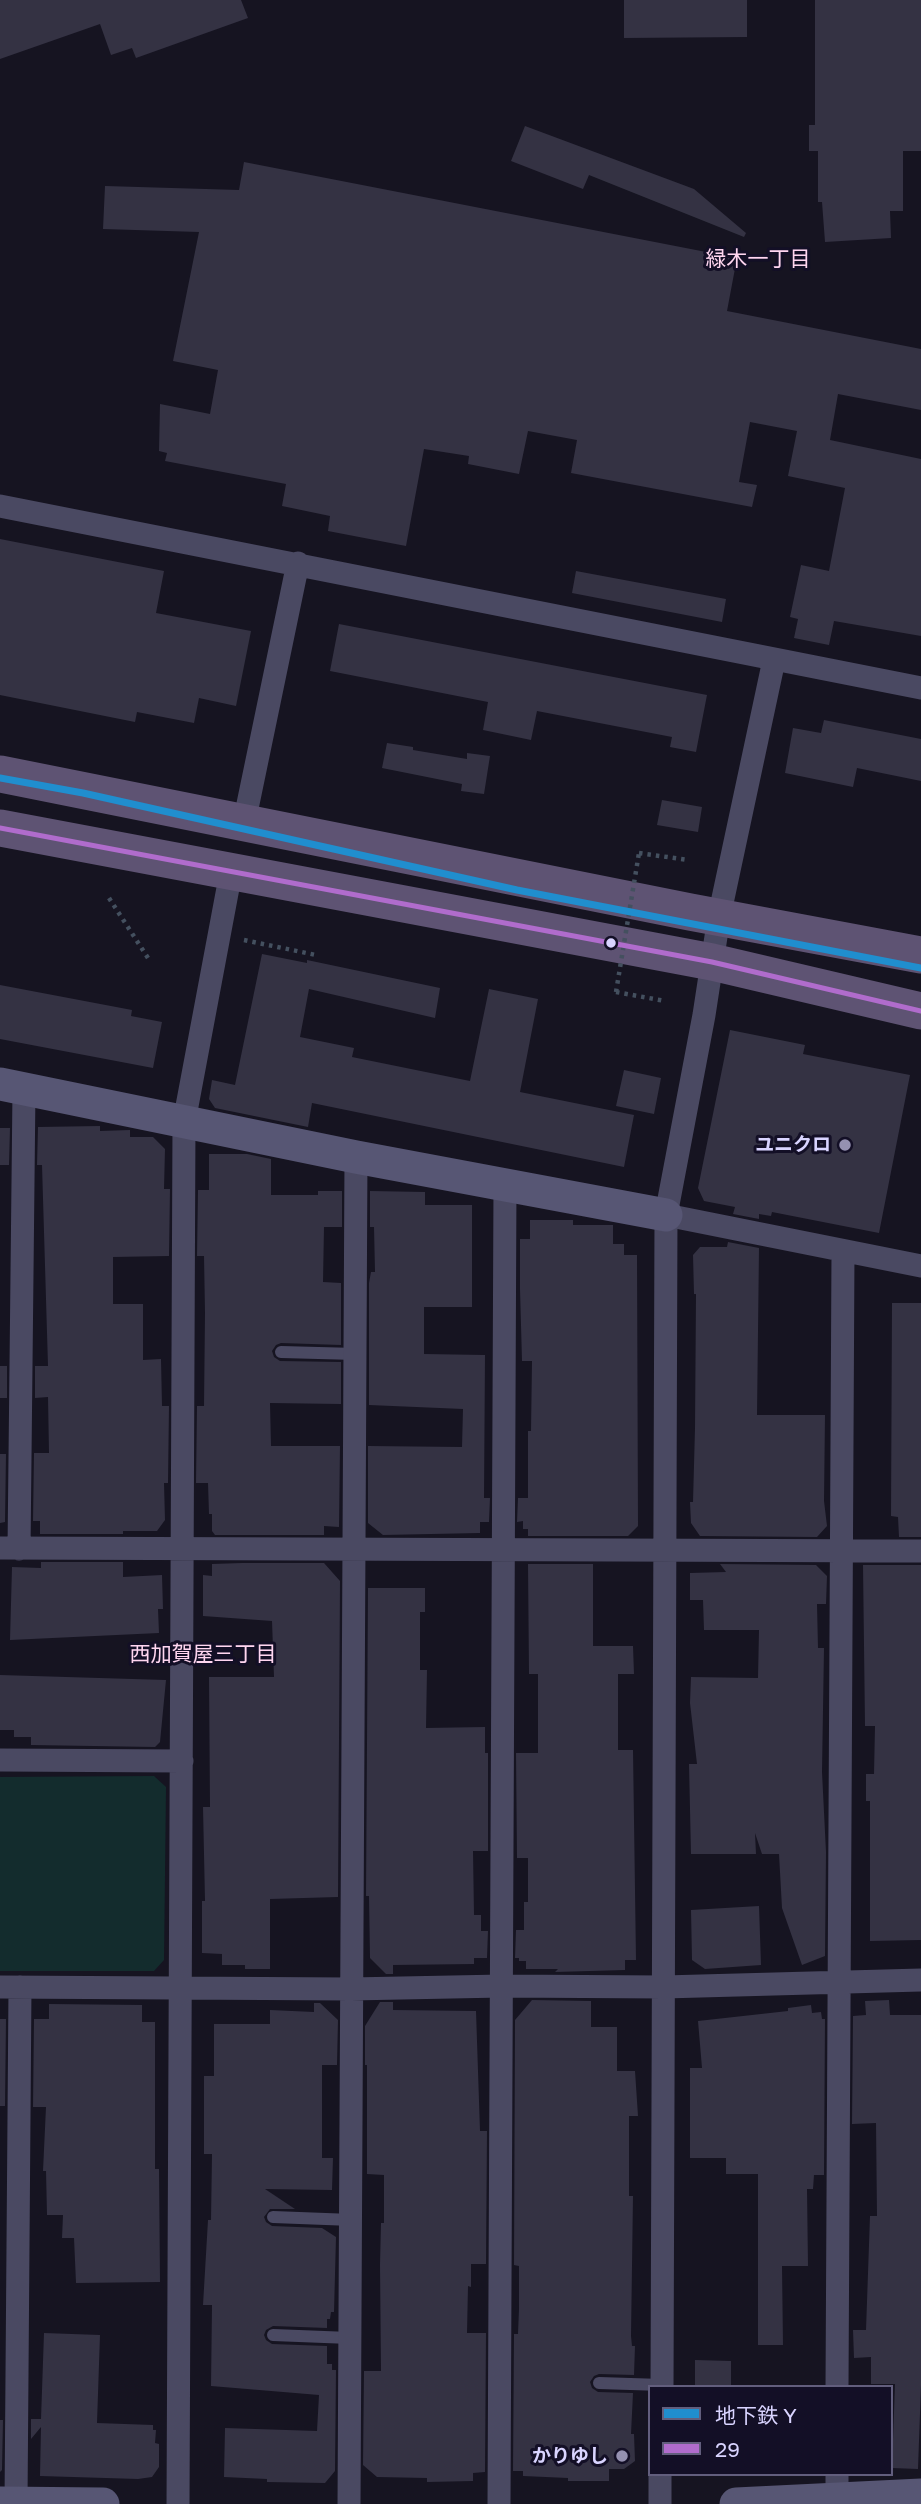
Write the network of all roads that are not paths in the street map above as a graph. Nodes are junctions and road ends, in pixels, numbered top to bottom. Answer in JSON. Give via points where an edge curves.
{"nodes":[{"id":1,"x":0,"y":506,"type":"edge"},
{"id":2,"x":298,"y":564,"type":"junction"},
{"id":3,"x":774,"y":660,"type":"junction"},
{"id":4,"x":921,"y":688,"type":"edge"},
{"id":5,"x":0,"y":774,"type":"edge"},
{"id":6,"x":244,"y":824,"type":"junction"},
{"id":7,"x":0,"y":828,"type":"edge"},
{"id":8,"x":231,"y":872,"type":"junction"},
{"id":9,"x":719,"y":917,"type":"junction"},
{"id":10,"x":921,"y":955,"type":"edge"},
{"id":11,"x":712,"y":962,"type":"junction"},
{"id":12,"x":921,"y":1011,"type":"edge"},
{"id":13,"x":12,"y":1087,"type":"edge"},
{"id":14,"x":184,"y":1122,"type":"junction"},
{"id":15,"x":356,"y":1157,"type":"junction"},
{"id":16,"x":505,"y":1185,"type":"junction"},
{"id":17,"x":666,"y":1215,"type":"junction"},
{"id":18,"x":843,"y":1251,"type":"junction"},
{"id":19,"x":921,"y":1266,"type":"edge"},
{"id":20,"x":281,"y":1352,"type":"dead end"},
{"id":21,"x":356,"y":1354,"type":"junction"},
{"id":22,"x":10,"y":1548,"type":"edge"},
{"id":23,"x":183,"y":1550,"type":"junction"},
{"id":24,"x":355,"y":1550,"type":"junction"},
{"id":25,"x":842,"y":1550,"type":"junction"},
{"id":26,"x":504,"y":1551,"type":"junction"},
{"id":27,"x":663,"y":1551,"type":"junction"},
{"id":28,"x":921,"y":1551,"type":"edge"},
{"id":29,"x":0,"y":1760,"type":"edge"},
{"id":30,"x":183,"y":1761,"type":"junction"},
{"id":31,"x":921,"y":1980,"type":"edge"},
{"id":32,"x":839,"y":1983,"type":"junction"},
{"id":33,"x":502,"y":1986,"type":"junction"},
{"id":34,"x":10,"y":1987,"type":"edge"},
{"id":35,"x":182,"y":1987,"type":"junction"},
{"id":36,"x":664,"y":1987,"type":"junction"},
{"id":37,"x":351,"y":1989,"type":"junction"},
{"id":38,"x":273,"y":2217,"type":"dead end"},
{"id":39,"x":352,"y":2220,"type":"junction"},
{"id":40,"x":273,"y":2335,"type":"dead end"},
{"id":41,"x":350,"y":2338,"type":"junction"},
{"id":42,"x":599,"y":2384,"type":"dead end"},
{"id":43,"x":662,"y":2385,"type":"edge"},
{"id":44,"x":837,"y":2385,"type":"edge"},
{"id":45,"x":648,"y":2386,"type":"edge"},
{"id":46,"x":660,"y":2476,"type":"edge"},
{"id":47,"x":837,"y":2492,"type":"edge"},
{"id":48,"x":921,"y":2495,"type":"edge"},
{"id":49,"x":8,"y":2503,"type":"edge"},
{"id":50,"x":103,"y":2504,"type":"edge"},
{"id":51,"x":178,"y":2504,"type":"edge"},
{"id":52,"x":349,"y":2504,"type":"edge"},
{"id":53,"x":499,"y":2504,"type":"edge"},
{"id":54,"x":660,"y":2504,"type":"edge"},
{"id":55,"x":736,"y":2504,"type":"edge"}],
"edges":[{"from":1,"to":2,"type":"street"},
{"from":2,"to":3,"type":"street"},
{"from":2,"to":6,"type":"street"},
{"from":3,"to":4,"type":"street"},
{"from":3,"to":9,"type":"street"},
{"from":5,"to":6,"type":"main road"},
{"from":6,"to":9,"type":"main road"},
{"from":7,"to":8,"type":"main road"},
{"from":8,"to":11,"type":"main road"},
{"from":8,"to":14,"type":"street"},
{"from":9,"to":10,"type":"main road"},
{"from":9,"to":11,"type":"street"},
{"from":11,"to":12,"type":"main road"},
{"from":11,"to":17,"type":"street"},
{"from":13,"to":14,"type":"street"},
{"from":13,"to":22,"type":"street"},
{"from":14,"to":15,"type":"street"},
{"from":14,"to":23,"type":"street"},
{"from":15,"to":16,"type":"street"},
{"from":15,"to":21,"type":"street"},
{"from":16,"to":17,"type":"street"},
{"from":16,"to":26,"type":"street"},
{"from":17,"to":18,"type":"street"},
{"from":17,"to":27,"type":"street"},
{"from":18,"to":19,"type":"street"},
{"from":18,"to":25,"type":"street"},
{"from":20,"to":21,"type":"lane"},
{"from":21,"to":24,"type":"street"},
{"from":22,"to":23,"type":"street"},
{"from":23,"to":24,"type":"street"},
{"from":23,"to":30,"type":"street"},
{"from":24,"to":26,"type":"street"},
{"from":24,"to":37,"type":"street"},
{"from":25,"to":27,"type":"street"},
{"from":25,"to":28,"type":"street"},
{"from":25,"to":32,"type":"street"},
{"from":26,"to":27,"type":"street"},
{"from":26,"to":33,"type":"street"},
{"from":27,"to":36,"type":"street"},
{"from":29,"to":30,"type":"street"},
{"from":30,"to":35,"type":"street"},
{"from":31,"to":32,"type":"street"},
{"from":32,"to":36,"type":"street"},
{"from":32,"to":44,"type":"street"},
{"from":33,"to":36,"type":"street"},
{"from":33,"to":37,"type":"street"},
{"from":33,"to":53,"type":"street"},
{"from":34,"to":35,"type":"street"},
{"from":34,"to":49,"type":"street"},
{"from":35,"to":37,"type":"street"},
{"from":35,"to":51,"type":"street"},
{"from":36,"to":43,"type":"street"},
{"from":37,"to":39,"type":"street"},
{"from":38,"to":39,"type":"lane"},
{"from":39,"to":41,"type":"street"},
{"from":40,"to":41,"type":"lane"},
{"from":41,"to":52,"type":"street"},
{"from":42,"to":45,"type":"lane"},
{"from":46,"to":54,"type":"street"},
{"from":47,"to":48,"type":"street"},
{"from":47,"to":55,"type":"street"},
{"from":49,"to":50,"type":"street"}]}
